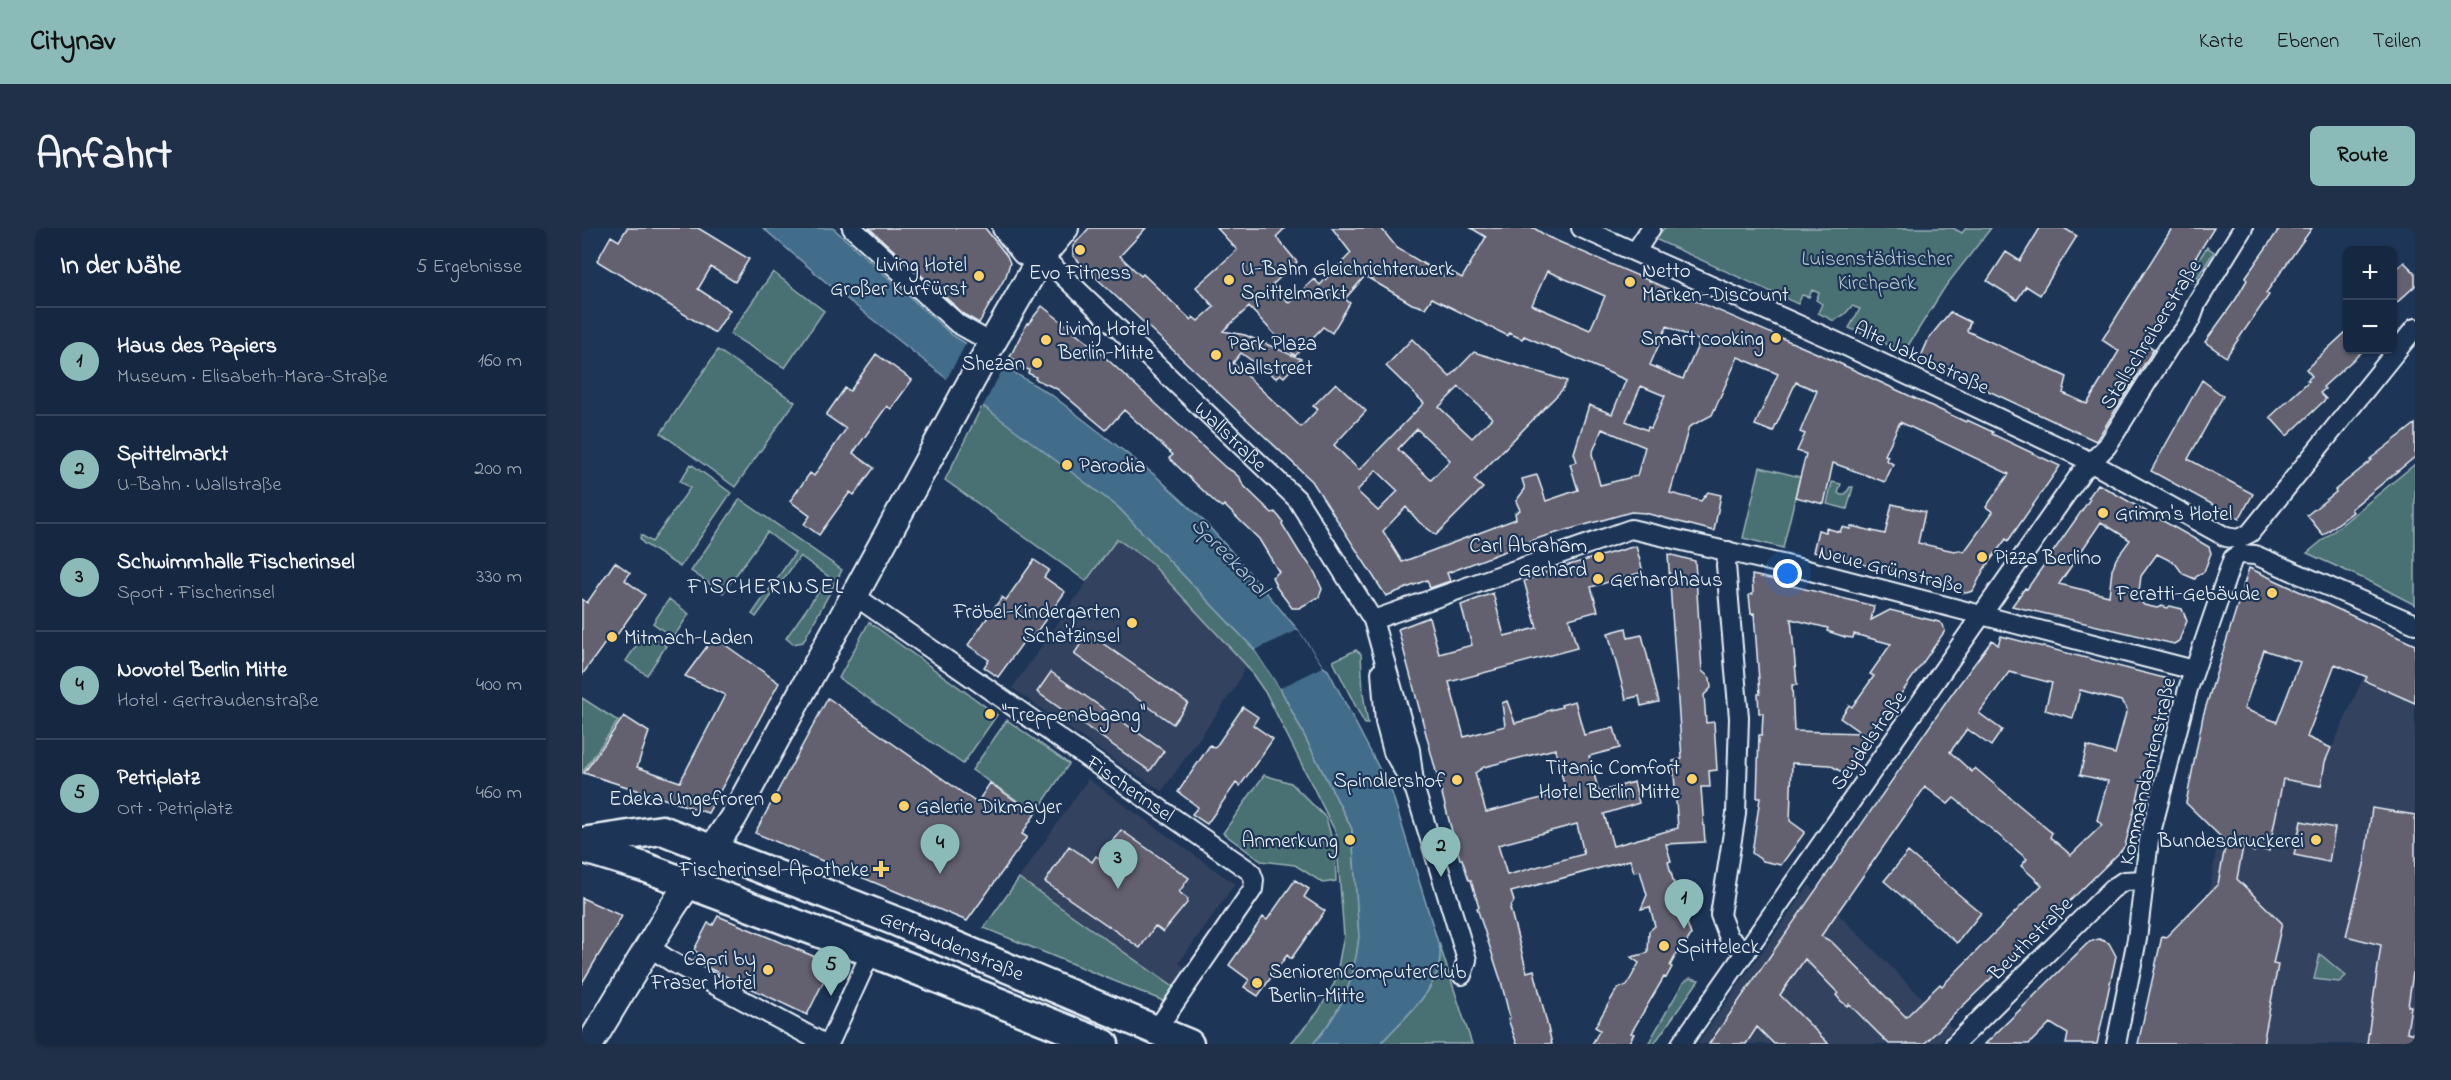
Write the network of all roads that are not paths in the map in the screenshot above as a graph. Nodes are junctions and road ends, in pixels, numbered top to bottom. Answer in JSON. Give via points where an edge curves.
{"nodes":[{"id":1,"x":852,"y":228,"type":"edge"},
{"id":2,"x":1006,"y":228,"type":"edge"},
{"id":3,"x":1032,"y":228,"type":"edge"},
{"id":4,"x":1065,"y":228,"type":"edge"},
{"id":5,"x":1581,"y":228,"type":"edge"},
{"id":6,"x":1651,"y":228,"type":"edge"},
{"id":7,"x":2243,"y":228,"type":"edge"},
{"id":8,"x":1636,"y":251,"type":"junction"},
{"id":9,"x":1042,"y":256,"type":"junction"},
{"id":10,"x":2415,"y":328,"type":"edge"},
{"id":11,"x":990,"y":348,"type":"junction"},
{"id":12,"x":2092,"y":462,"type":"junction"},
{"id":13,"x":2239,"y":547,"type":"junction"},
{"id":14,"x":1728,"y":551,"type":"junction"},
{"id":15,"x":855,"y":596,"type":"junction"},
{"id":16,"x":1982,"y":616,"type":"junction"},
{"id":17,"x":1373,"y":620,"type":"junction"},
{"id":18,"x":2415,"y":624,"type":"edge"},
{"id":19,"x":2194,"y":670,"type":"junction"},
{"id":20,"x":582,"y":842,"type":"edge"},
{"id":21,"x":582,"y":848,"type":"edge"},
{"id":22,"x":713,"y":850,"type":"junction"},
{"id":23,"x":2144,"y":880,"type":"junction"},
{"id":24,"x":688,"y":884,"type":"junction"},
{"id":25,"x":649,"y":947,"type":"junction"},
{"id":26,"x":871,"y":952,"type":"junction"},
{"id":27,"x":1746,"y":952,"type":"junction"},
{"id":28,"x":1462,"y":975,"type":"dead end"},
{"id":29,"x":1156,"y":1030,"type":"junction"},
{"id":30,"x":590,"y":1044,"type":"edge"},
{"id":31,"x":825,"y":1044,"type":"edge"},
{"id":32,"x":829,"y":1044,"type":"edge"},
{"id":33,"x":1104,"y":1044,"type":"edge"},
{"id":34,"x":1189,"y":1044,"type":"edge"},
{"id":35,"x":1681,"y":1044,"type":"edge"},
{"id":36,"x":1955,"y":1044,"type":"edge"},
{"id":37,"x":2115,"y":1044,"type":"edge"}],
"edges":[{"from":1,"to":11,"type":"street"},
{"from":2,"to":9,"type":"street","name":"Wallstraße","via":[[1025,252]]},
{"from":3,"to":9,"type":"street","name":"Wallstraße","via":[[1040,238]]},
{"from":4,"to":9,"type":"street"},
{"from":5,"to":8,"type":"street","name":"Alte Jakobstraße"},
{"from":6,"to":8,"type":"street"},
{"from":7,"to":12,"type":"street","name":"Stallschreiberstraße","via":[[2181,335],[2171,344],[2107,446]]},
{"from":8,"to":12,"type":"street","name":"Alte Jakobstraße"},
{"from":9,"to":11,"type":"street"},
{"from":9,"to":17,"type":"street","name":"Wallstraße","via":[[1295,497]]},
{"from":10,"to":13,"type":"street","name":"Kommandantenstraße"},
{"from":11,"to":15,"type":"street"},
{"from":12,"to":13,"type":"street","name":"Alte Jakobstraße"},
{"from":12,"to":16,"type":"street","name":"Seydelstraße"},
{"from":13,"to":18,"type":"street","name":"Alte Jakobstraße"},
{"from":13,"to":19,"type":"street","name":"Kommandantenstraße"},
{"from":14,"to":16,"type":"street","name":"Neue Grünstraße"},
{"from":14,"to":17,"type":"street","name":"Neue Grünstraße","via":[[1631,529]]},
{"from":14,"to":27,"type":"street","via":[[1739,718],[1736,814],[1720,915],[1729,938]]},
{"from":15,"to":22,"type":"street"},
{"from":15,"to":29,"type":"street","name":"Fischerinsel","via":[[1251,872],[1253,889]]},
{"from":16,"to":19,"type":"street","name":"Neue Grünstraße"},
{"from":16,"to":27,"type":"street","name":"Seydelstraße"},
{"from":17,"to":28,"type":"street","name":"Wallstraße","via":[[1410,750],[1415,790],[1467,960]]},
{"from":19,"to":23,"type":"street","name":"Kommandantenstraße","via":[[2149,840]]},
{"from":20,"to":22,"type":"main road","name":"Gertraudenstraße","via":[[662,830]]},
{"from":21,"to":24,"type":"main road","name":"Gertraudenstraße"},
{"from":22,"to":24,"type":"street"},
{"from":22,"to":29,"type":"main road","name":"Gertraudenstraße"},
{"from":23,"to":36,"type":"street","name":"Beuthstraße","via":[[2124,881],[2112,889]]},
{"from":23,"to":37,"type":"street","name":"Kommandantenstraße","via":[[2134,957]]},
{"from":24,"to":25,"type":"street"},
{"from":24,"to":26,"type":"main road","name":"Gertraudenstraße"},
{"from":25,"to":30,"type":"street"},
{"from":25,"to":31,"type":"street"},
{"from":26,"to":32,"type":"street"},
{"from":26,"to":33,"type":"main road","name":"Gertraudenstraße"},
{"from":27,"to":35,"type":"street","name":"Seydelstraße"},
{"from":29,"to":34,"type":"main road","name":"Gertraudenstraße"}]}
